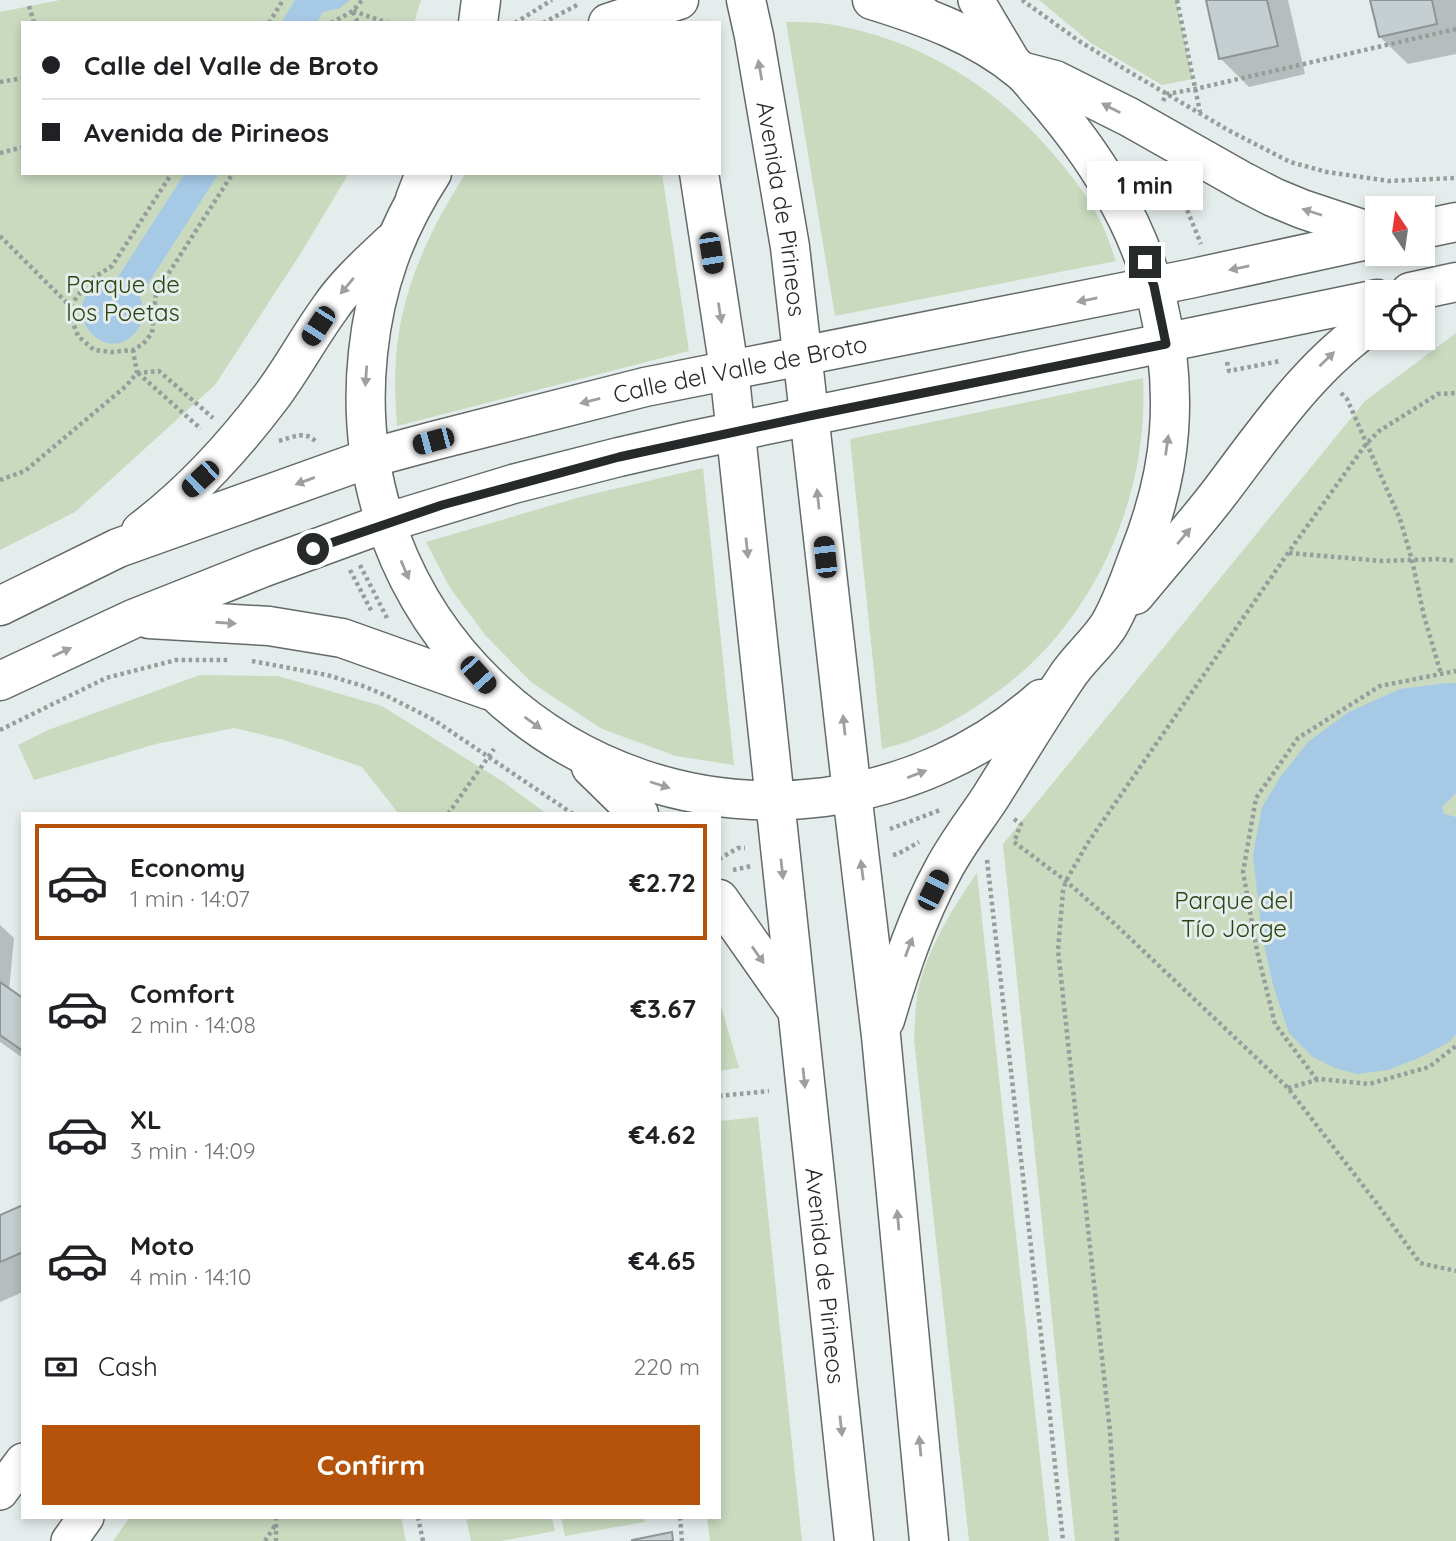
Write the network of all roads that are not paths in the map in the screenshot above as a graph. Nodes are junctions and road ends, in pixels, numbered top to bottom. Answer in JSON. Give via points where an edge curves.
{"nodes":[{"id":1,"x":481,"y":0,"type":"edge"},
{"id":2,"x":746,"y":0,"type":"edge"},
{"id":3,"x":872,"y":0,"type":"edge"},
{"id":4,"x":976,"y":0,"type":"edge"},
{"id":5,"x":675,"y":6,"type":"edge"},
{"id":6,"x":914,"y":8,"type":"edge"},
{"id":7,"x":478,"y":21,"type":"edge"},
{"id":8,"x":616,"y":21,"type":"edge"},
{"id":9,"x":1019,"y":70,"type":"junction"},
{"id":10,"x":699,"y":175,"type":"edge"},
{"id":11,"x":424,"y":182,"type":"edge"},
{"id":12,"x":1456,"y":222,"type":"edge"},
{"id":13,"x":1435,"y":226,"type":"edge"},
{"id":14,"x":1365,"y":232,"type":"edge"},
{"id":15,"x":396,"y":238,"type":"junction"},
{"id":16,"x":1365,"y":239,"type":"edge"},
{"id":17,"x":1154,"y":286,"type":"junction"},
{"id":18,"x":1365,"y":302,"type":"edge"},
{"id":19,"x":1365,"y":329,"type":"edge"},
{"id":20,"x":1166,"y":344,"type":"junction"},
{"id":21,"x":802,"y":356,"type":"junction"},
{"id":22,"x":729,"y":369,"type":"junction"},
{"id":23,"x":809,"y":416,"type":"junction"},
{"id":24,"x":734,"y":432,"type":"junction"},
{"id":25,"x":370,"y":458,"type":"junction"},
{"id":26,"x":385,"y":523,"type":"junction"},
{"id":27,"x":118,"y":548,"type":"junction"},
{"id":28,"x":0,"y":606,"type":"edge"},
{"id":29,"x":133,"y":619,"type":"junction"},
{"id":30,"x":1108,"y":625,"type":"junction"},
{"id":31,"x":1069,"y":674,"type":"junction"},
{"id":32,"x":0,"y":681,"type":"edge"},
{"id":33,"x":493,"y":692,"type":"junction"},
{"id":34,"x":574,"y":750,"type":"junction"},
{"id":35,"x":852,"y":793,"type":"junction"},
{"id":36,"x":775,"y":801,"type":"junction"},
{"id":37,"x":637,"y":812,"type":"edge"},
{"id":38,"x":721,"y":902,"type":"edge"},
{"id":39,"x":797,"y":1010,"type":"junction"},
{"id":40,"x":881,"y":1036,"type":"junction"},
{"id":41,"x":21,"y":1464,"type":"edge"},
{"id":42,"x":0,"y":1492,"type":"edge"},
{"id":43,"x":85,"y":1519,"type":"edge"},
{"id":44,"x":69,"y":1541,"type":"edge"},
{"id":45,"x":854,"y":1541,"type":"edge"},
{"id":46,"x":929,"y":1541,"type":"edge"}],
"edges":[{"from":1,"to":7,"type":"main road"},
{"from":21,"to":2,"type":"main road","name":"Avenida de Pirineos","one_way":true,"via":[[790,247]]},
{"from":3,"to":6,"type":"main road","name":"Avenida de Pirineos"},
{"from":4,"to":9,"type":"street"},
{"from":5,"to":8,"type":"main road"},
{"from":6,"to":9,"type":"main road","name":"Avenida de Pirineos"},
{"from":14,"to":9,"type":"main road","name":"Calle del Valle de Broto","one_way":true,"via":[[1273,197],[1129,117],[1055,80]]},
{"from":9,"to":17,"type":"main road","name":"Avenida de Pirineos","via":[[1092,157],[1136,238]]},
{"from":10,"to":22,"type":"main road","name":"Avenida de Pirineos","one_way":true},
{"from":11,"to":15,"type":"main road","name":"Avenida de Pirineos"},
{"from":12,"to":13,"type":"main road"},
{"from":15,"to":25,"type":"main road","name":"Avenida de Pirineos","one_way":true,"via":[[371,324],[365,382]]},
{"from":15,"to":27,"type":"main road","name":"Calle del Valle de Broto","one_way":true,"via":[[353,279],[272,396],[227,451]]},
{"from":16,"to":17,"type":"main road","name":"Calle del Valle de Broto","one_way":true},
{"from":17,"to":20,"type":"main road","name":"Avenida de Pirineos"},
{"from":17,"to":21,"type":"main road","name":"Calle del Valle de Broto","one_way":true},
{"from":18,"to":20,"type":"main road"},
{"from":30,"to":19,"type":"main road","one_way":true,"via":[[1203,513],[1299,388]]},
{"from":20,"to":23,"type":"main road"},
{"from":30,"to":20,"type":"main road","name":"Avenida de Pirineos","one_way":true,"via":[[1132,575],[1162,477],[1169,432]]},
{"from":21,"to":22,"type":"main road","name":"Calle del Valle de Broto"},
{"from":21,"to":23,"type":"main road","name":"Avenida de Pirineos"},
{"from":22,"to":24,"type":"main road","name":"Avenida de Pirineos"},
{"from":22,"to":25,"type":"main road","name":"Calle del Valle de Broto","one_way":true},
{"from":23,"to":24,"type":"main road"},
{"from":35,"to":23,"type":"main road","name":"Avenida de Pirineos","one_way":true},
{"from":24,"to":26,"type":"main road","via":[[513,484]]},
{"from":24,"to":36,"type":"main road","name":"Avenida de Pirineos","one_way":true},
{"from":25,"to":26,"type":"main road","name":"Avenida de Pirineos"},
{"from":25,"to":27,"type":"main road","name":"Calle del Valle de Broto","one_way":true},
{"from":26,"to":29,"type":"main road"},
{"from":26,"to":33,"type":"main road","name":"Avenida de Pirineos","one_way":true,"via":[[418,595],[448,641]]},
{"from":27,"to":28,"type":"main road","name":"Calle del Valle de Broto"},
{"from":32,"to":29,"type":"main road","one_way":true},
{"from":29,"to":33,"type":"main road","one_way":true,"via":[[269,626],[342,638]]},
{"from":30,"to":31,"type":"main road","name":"Avenida de Pirineos"},
{"from":35,"to":31,"type":"main road","name":"Avenida de Pirineos","one_way":true,"via":[[912,776],[969,750],[1022,716]]},
{"from":40,"to":31,"type":"main road","name":"Avenida de Pirineos","one_way":true,"via":[[898,974],[943,869]]},
{"from":33,"to":34,"type":"main road","name":"Avenida de Pirineos","one_way":true},
{"from":34,"to":36,"type":"main road","name":"Avenida de Pirineos","one_way":true,"via":[[671,789]]},
{"from":34,"to":37,"type":"main road","name":"Avenida de Pirineos"},
{"from":35,"to":36,"type":"main road","name":"Avenida de Pirineos"},
{"from":40,"to":35,"type":"main road","name":"Avenida de Pirineos","one_way":true},
{"from":36,"to":39,"type":"main road","name":"Avenida de Pirineos","one_way":true},
{"from":38,"to":39,"type":"main road","name":"Avenida de Pirineos","one_way":true},
{"from":39,"to":45,"type":"main road","name":"Avenida de Pirineos","one_way":true},
{"from":46,"to":40,"type":"main road","name":"Avenida de Pirineos","one_way":true},
{"from":41,"to":42,"type":"street"},
{"from":43,"to":44,"type":"street"}]}
